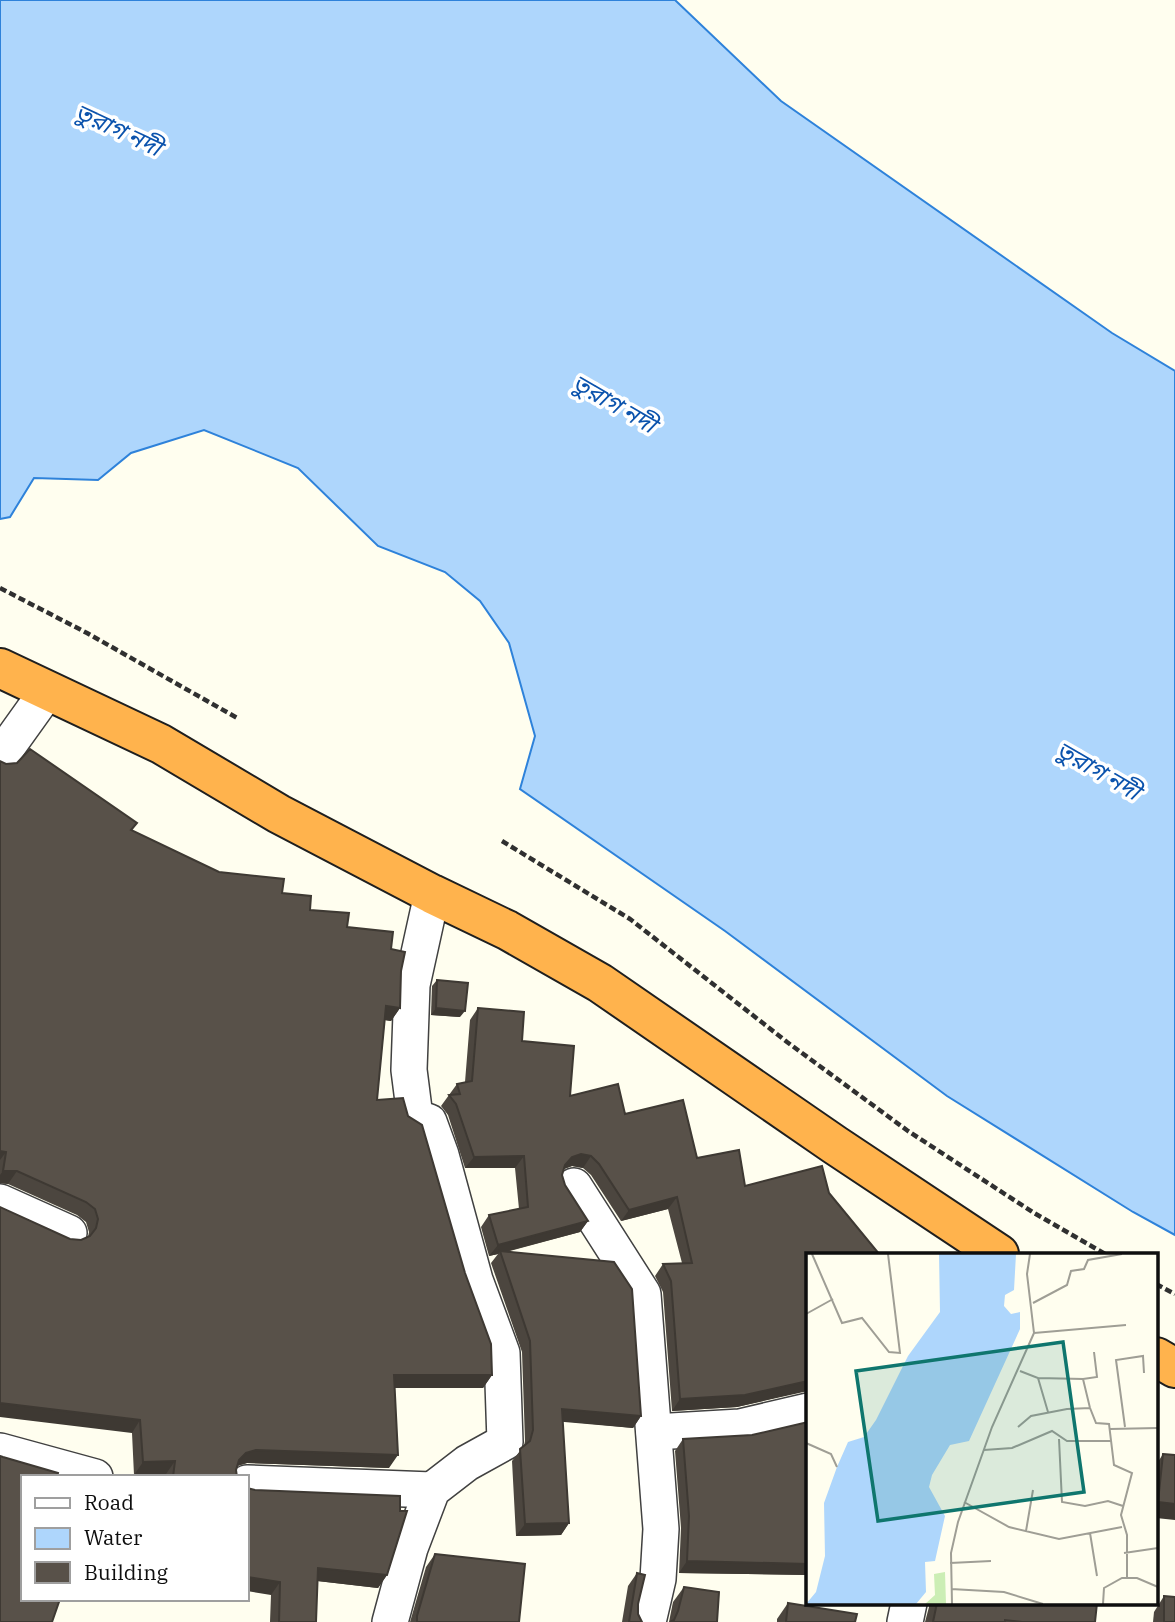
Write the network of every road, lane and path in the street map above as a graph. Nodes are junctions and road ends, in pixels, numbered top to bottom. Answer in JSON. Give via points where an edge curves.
{"nodes":[{"id":1,"x":0,"y":588,"type":"edge"},
{"id":2,"x":0,"y":668,"type":"edge"},
{"id":3,"x":48,"y":690,"type":"junction"},
{"id":4,"x":239,"y":719,"type":"dead end"},
{"id":5,"x":0,"y":757,"type":"edge"},
{"id":6,"x":502,"y":841,"type":"dead end"},
{"id":7,"x":432,"y":894,"type":"junction"},
{"id":8,"x":574,"y":1186,"type":"dead end"},
{"id":9,"x":0,"y":1202,"type":"edge"},
{"id":10,"x":69,"y":1233,"type":"dead end"},
{"id":11,"x":996,"y":1253,"type":"edge"},
{"id":12,"x":1102,"y":1253,"type":"edge"},
{"id":13,"x":1158,"y":1285,"type":"edge"},
{"id":14,"x":1175,"y":1294,"type":"edge"},
{"id":15,"x":1158,"y":1358,"type":"edge"},
{"id":16,"x":1175,"y":1368,"type":"edge"},
{"id":17,"x":806,"y":1411,"type":"edge"},
{"id":18,"x":653,"y":1432,"type":"junction"},
{"id":19,"x":0,"y":1451,"type":"edge"},
{"id":20,"x":89,"y":1475,"type":"edge"},
{"id":21,"x":248,"y":1483,"type":"edge"},
{"id":22,"x":432,"y":1490,"type":"junction"},
{"id":23,"x":909,"y":1604,"type":"edge"},
{"id":24,"x":390,"y":1622,"type":"edge"},
{"id":25,"x":648,"y":1622,"type":"edge"},
{"id":26,"x":905,"y":1622,"type":"edge"}],
"edges":[{"from":1,"to":4,"type":"path"},
{"from":2,"to":3,"type":"highway"},
{"from":3,"to":5,"type":"street"},
{"from":3,"to":7,"type":"highway","via":[[161,744],[279,814]]},
{"from":6,"to":12,"type":"path","via":[[630,919],[908,1132]]},
{"from":7,"to":11,"type":"highway","via":[[600,983]]},
{"from":7,"to":22,"type":"street","via":[[412,985],[409,1070],[415,1117],[429,1122],[442,1155],[475,1280],[502,1353],[505,1442]]},
{"from":8,"to":18,"type":"street","via":[[643,1294]]},
{"from":9,"to":10,"type":"street"},
{"from":13,"to":14,"type":"path"},
{"from":15,"to":16,"type":"highway"},
{"from":17,"to":18,"type":"street","via":[[740,1427]]},
{"from":18,"to":25,"type":"street","via":[[661,1529],[658,1578]]},
{"from":19,"to":20,"type":"street"},
{"from":21,"to":22,"type":"street"},
{"from":22,"to":24,"type":"street"},
{"from":23,"to":26,"type":"street"}]}
